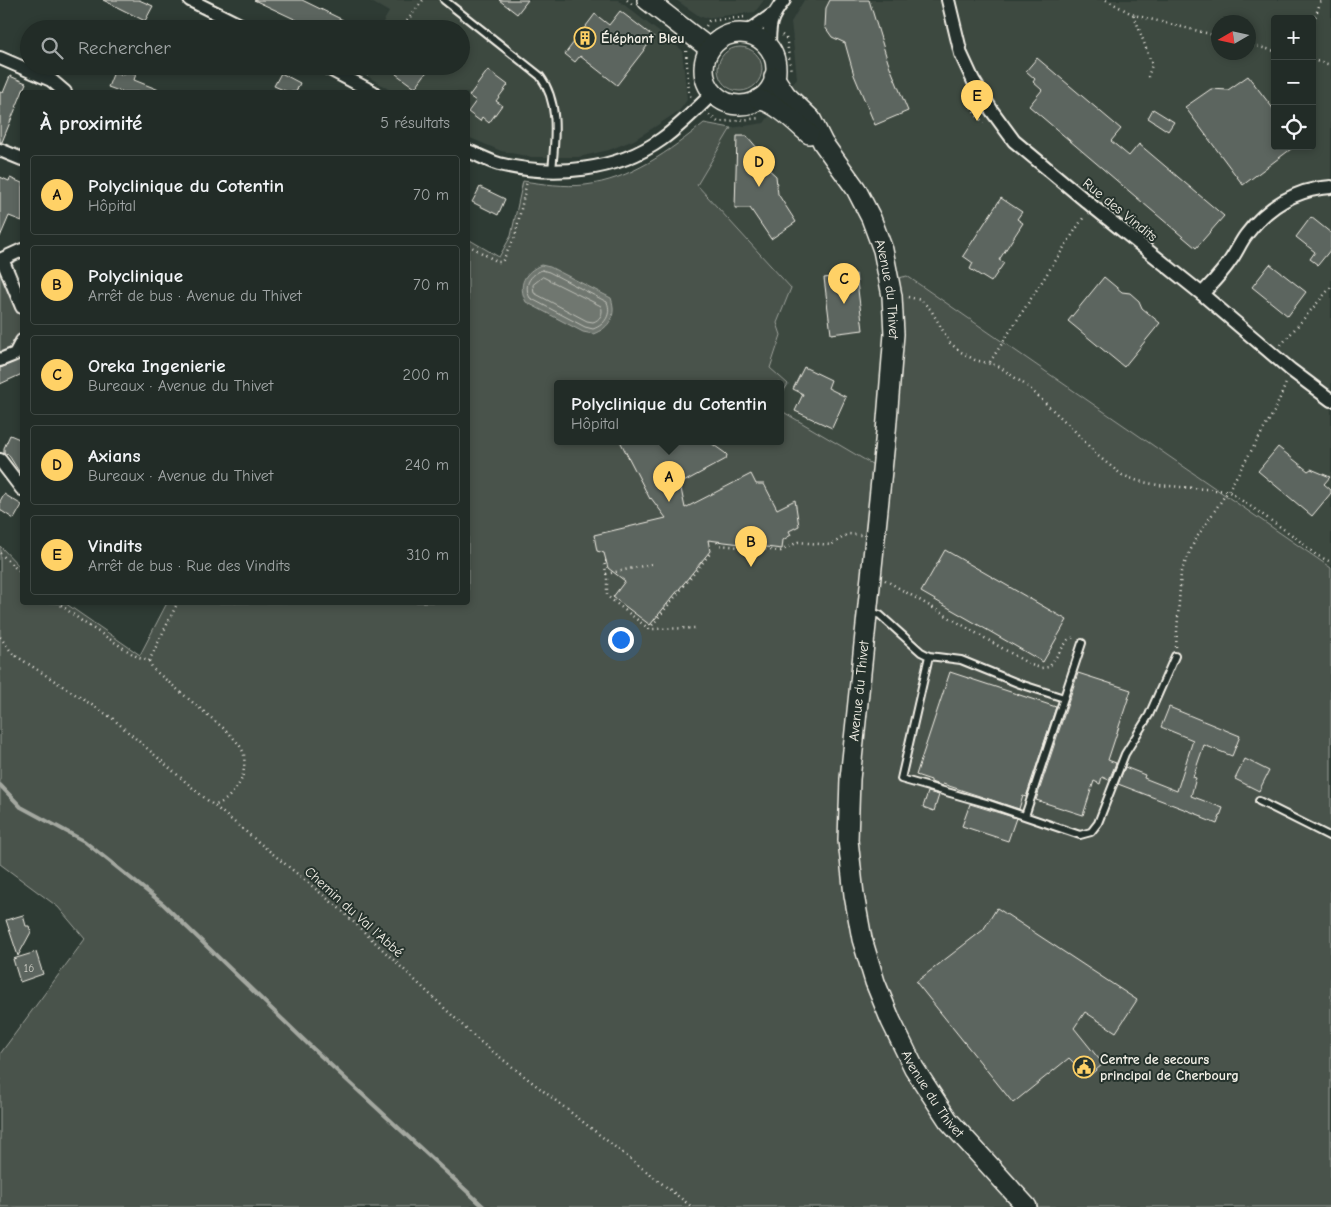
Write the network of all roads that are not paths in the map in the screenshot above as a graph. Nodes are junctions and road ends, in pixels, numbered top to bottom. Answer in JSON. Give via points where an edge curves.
{"nodes":[{"id":1,"x":190,"y":0,"type":"edge"},
{"id":2,"x":444,"y":0,"type":"edge"},
{"id":3,"x":784,"y":0,"type":"edge"},
{"id":4,"x":948,"y":0,"type":"edge"},
{"id":5,"x":642,"y":4,"type":"edge"},
{"id":6,"x":772,"y":15,"type":"junction"},
{"id":7,"x":230,"y":20,"type":"edge"},
{"id":8,"x":469,"y":20,"type":"edge"},
{"id":9,"x":470,"y":21,"type":"edge"},
{"id":10,"x":745,"y":25,"type":"junction"},
{"id":11,"x":710,"y":49,"type":"junction"},
{"id":12,"x":769,"y":49,"type":"junction"},
{"id":13,"x":1,"y":61,"type":"edge"},
{"id":14,"x":20,"y":68,"type":"edge"},
{"id":15,"x":38,"y":75,"type":"edge"},
{"id":16,"x":341,"y":75,"type":"edge"},
{"id":17,"x":774,"y":77,"type":"junction"},
{"id":18,"x":63,"y":90,"type":"edge"},
{"id":19,"x":369,"y":90,"type":"edge"},
{"id":20,"x":759,"y":99,"type":"junction"},
{"id":21,"x":706,"y":100,"type":"junction"},
{"id":22,"x":823,"y":143,"type":"junction"},
{"id":23,"x":0,"y":150,"type":"edge"},
{"id":24,"x":470,"y":152,"type":"edge"},
{"id":25,"x":20,"y":159,"type":"edge"},
{"id":26,"x":552,"y":170,"type":"junction"},
{"id":27,"x":1331,"y":187,"type":"edge"},
{"id":28,"x":20,"y":251,"type":"edge"},
{"id":29,"x":1,"y":259,"type":"edge"},
{"id":30,"x":1202,"y":294,"type":"junction"},
{"id":31,"x":20,"y":302,"type":"edge"},
{"id":32,"x":20,"y":345,"type":"edge"},
{"id":33,"x":0,"y":360,"type":"edge"},
{"id":34,"x":1331,"y":400,"type":"edge"},
{"id":35,"x":0,"y":460,"type":"edge"},
{"id":36,"x":20,"y":485,"type":"edge"},
{"id":37,"x":867,"y":611,"type":"junction"},
{"id":38,"x":1082,"y":643,"type":"road end"},
{"id":39,"x":929,"y":656,"type":"junction"},
{"id":40,"x":1175,"y":656,"type":"road end"},
{"id":41,"x":1064,"y":698,"type":"junction"},
{"id":42,"x":1259,"y":800,"type":"dead end"},
{"id":43,"x":1025,"y":816,"type":"junction"},
{"id":44,"x":1331,"y":837,"type":"edge"},
{"id":45,"x":1027,"y":1207,"type":"edge"}],
"edges":[{"from":1,"to":7,"type":"street"},
{"from":2,"to":8,"type":"lane"},
{"from":3,"to":6,"type":"street"},
{"from":4,"to":30,"type":"street","name":"Rue des Vindits","via":[[961,54],[973,80],[1014,141]]},
{"from":5,"to":11,"type":"main road"},
{"from":6,"to":10,"type":"street","via":[[752,30]]},
{"from":6,"to":12,"type":"street"},
{"from":9,"to":26,"type":"lane","via":[[540,76],[547,86],[554,107],[556,134]]},
{"from":10,"to":11,"type":"main road","via":[[723,37]]},
{"from":10,"to":12,"type":"main road"},
{"from":11,"to":21,"type":"main road","via":[[704,71]]},
{"from":12,"to":17,"type":"main road","via":[[775,62]]},
{"from":13,"to":14,"type":"street"},
{"from":15,"to":18,"type":"street","via":[[51,80]]},
{"from":16,"to":19,"type":"street"},
{"from":17,"to":20,"type":"main road","via":[[769,90]]},
{"from":17,"to":22,"type":"main road","name":"Avenue du Thivet","via":[[786,95],[811,119]]},
{"from":20,"to":21,"type":"main road","via":[[734,105],[722,100]]},
{"from":20,"to":22,"type":"main road","name":"Avenue du Thivet","via":[[783,112]]},
{"from":21,"to":26,"type":"street","via":[[661,140],[643,150],[591,169]]},
{"from":22,"to":37,"type":"main road","name":"Avenue du Thivet","via":[[856,189],[871,218],[883,250],[892,296],[894,334]]},
{"from":23,"to":25,"type":"street"},
{"from":24,"to":26,"type":"street","via":[[498,163]]},
{"from":27,"to":30,"type":"street","via":[[1290,197],[1269,211]]},
{"from":28,"to":29,"type":"street"},
{"from":29,"to":31,"type":"street"},
{"from":30,"to":34,"type":"street","name":"Rue des Vindits"},
{"from":32,"to":33,"type":"street","via":[[16,354]]},
{"from":35,"to":36,"type":"street"},
{"from":37,"to":39,"type":"lane","via":[[880,615]]},
{"from":37,"to":45,"type":"main road","name":"Avenue du Thivet","via":[[850,778],[848,840],[862,939],[875,982],[914,1068],[948,1120]]},
{"from":38,"to":41,"type":"lane"},
{"from":39,"to":41,"type":"lane","via":[[961,660]]},
{"from":39,"to":43,"type":"lane","via":[[901,779]]},
{"from":40,"to":43,"type":"lane","via":[[1148,715],[1125,754],[1098,823],[1091,832],[1080,836]]},
{"from":41,"to":43,"type":"lane"},
{"from":42,"to":44,"type":"lane"}]}
